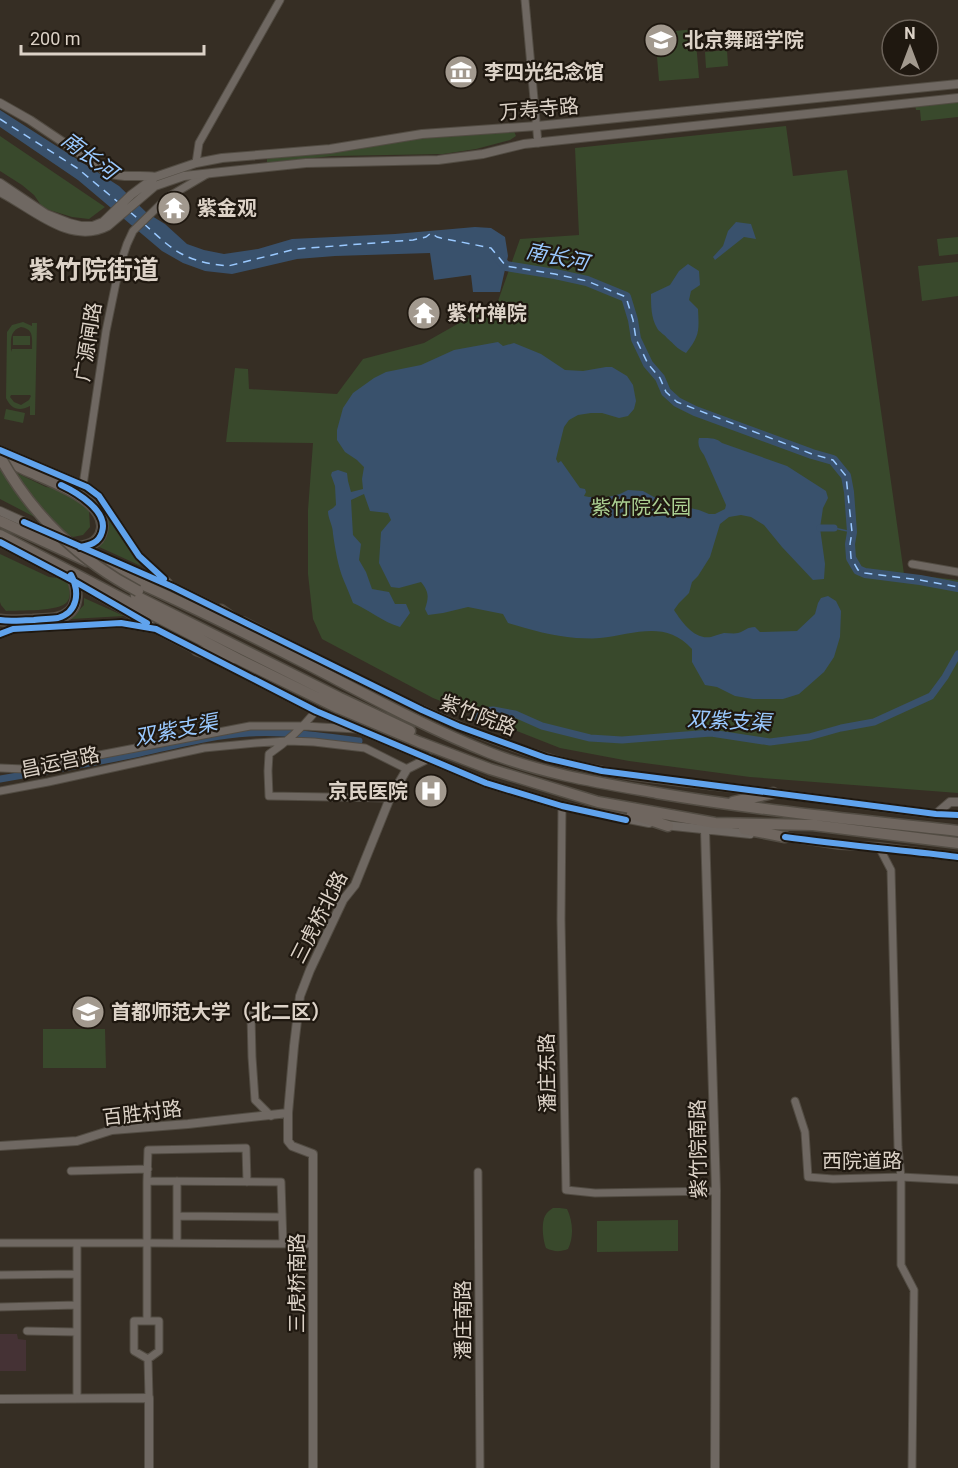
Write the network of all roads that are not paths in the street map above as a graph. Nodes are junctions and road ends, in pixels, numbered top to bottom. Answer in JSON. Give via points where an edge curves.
{"nodes":[{"id":1,"x":280,"y":0,"type":"edge"},
{"id":2,"x":525,"y":0,"type":"edge"},
{"id":3,"x":958,"y":84,"type":"edge"},
{"id":4,"x":958,"y":98,"type":"edge"},
{"id":5,"x":0,"y":104,"type":"edge"},
{"id":6,"x":537,"y":126,"type":"junction"},
{"id":7,"x":538,"y":143,"type":"junction"},
{"id":8,"x":196,"y":163,"type":"junction"},
{"id":9,"x":208,"y":173,"type":"junction"},
{"id":10,"x":155,"y":177,"type":"junction"},
{"id":11,"x":0,"y":183,"type":"edge"},
{"id":12,"x":0,"y":192,"type":"edge"},
{"id":13,"x":134,"y":197,"type":"junction"},
{"id":14,"x":115,"y":216,"type":"junction"},
{"id":15,"x":0,"y":450,"type":"edge"},
{"id":16,"x":0,"y":458,"type":"edge"},
{"id":17,"x":0,"y":468,"type":"edge"},
{"id":18,"x":83,"y":485,"type":"junction"},
{"id":19,"x":0,"y":510,"type":"edge"},
{"id":20,"x":0,"y":521,"type":"edge"},
{"id":21,"x":21,"y":526,"type":"junction"},
{"id":22,"x":0,"y":535,"type":"edge"},
{"id":23,"x":0,"y":542,"type":"edge"},
{"id":24,"x":11,"y":544,"type":"junction"},
{"id":25,"x":80,"y":547,"type":"junction"},
{"id":26,"x":61,"y":550,"type":"junction"},
{"id":27,"x":912,"y":564,"type":"dead end"},
{"id":28,"x":958,"y":572,"type":"edge"},
{"id":29,"x":72,"y":577,"type":"junction"},
{"id":30,"x":173,"y":587,"type":"junction"},
{"id":31,"x":137,"y":593,"type":"junction"},
{"id":32,"x":221,"y":610,"type":"junction"},
{"id":33,"x":0,"y":620,"type":"edge"},
{"id":34,"x":156,"y":629,"type":"junction"},
{"id":35,"x":0,"y":634,"type":"edge"},
{"id":36,"x":277,"y":649,"type":"junction"},
{"id":37,"x":197,"y":650,"type":"junction"},
{"id":38,"x":268,"y":674,"type":"junction"},
{"id":39,"x":316,"y":711,"type":"junction"},
{"id":40,"x":304,"y":726,"type":"junction"},
{"id":41,"x":360,"y":729,"type":"junction"},
{"id":42,"x":288,"y":741,"type":"junction"},
{"id":43,"x":491,"y":753,"type":"junction"},
{"id":44,"x":429,"y":758,"type":"junction"},
{"id":45,"x":0,"y":768,"type":"edge"},
{"id":46,"x":407,"y":769,"type":"junction"},
{"id":47,"x":490,"y":769,"type":"junction"},
{"id":48,"x":0,"y":790,"type":"edge"},
{"id":49,"x":773,"y":793,"type":"junction"},
{"id":50,"x":390,"y":798,"type":"junction"},
{"id":51,"x":598,"y":802,"type":"junction"},
{"id":52,"x":958,"y":802,"type":"edge"},
{"id":53,"x":723,"y":804,"type":"junction"},
{"id":54,"x":562,"y":806,"type":"junction"},
{"id":55,"x":936,"y":814,"type":"junction"},
{"id":56,"x":958,"y":815,"type":"edge"},
{"id":57,"x":715,"y":823,"type":"junction"},
{"id":58,"x":668,"y":826,"type":"junction"},
{"id":59,"x":705,"y":830,"type":"junction"},
{"id":60,"x":958,"y":831,"type":"edge"},
{"id":61,"x":785,"y":837,"type":"junction"},
{"id":62,"x":958,"y":843,"type":"edge"},
{"id":63,"x":879,"y":848,"type":"junction"},
{"id":64,"x":958,"y":857,"type":"edge"},
{"id":65,"x":251,"y":1015,"type":"dead end"},
{"id":66,"x":795,"y":1101,"type":"dead end"},
{"id":67,"x":288,"y":1113,"type":"junction"},
{"id":68,"x":271,"y":1116,"type":"junction"},
{"id":69,"x":0,"y":1146,"type":"edge"},
{"id":70,"x":147,"y":1169,"type":"junction"},
{"id":71,"x":71,"y":1171,"type":"dead end"},
{"id":72,"x":478,"y":1172,"type":"dead end"},
{"id":73,"x":901,"y":1177,"type":"junction"},
{"id":74,"x":147,"y":1180,"type":"junction"},
{"id":75,"x":958,"y":1180,"type":"edge"},
{"id":76,"x":177,"y":1181,"type":"junction"},
{"id":77,"x":247,"y":1182,"type":"junction"},
{"id":78,"x":716,"y":1191,"type":"junction"},
{"id":79,"x":177,"y":1216,"type":"junction"},
{"id":80,"x":282,"y":1217,"type":"junction"},
{"id":81,"x":0,"y":1243,"type":"edge"},
{"id":82,"x":77,"y":1243,"type":"junction"},
{"id":83,"x":146,"y":1243,"type":"junction"},
{"id":84,"x":177,"y":1243,"type":"junction"},
{"id":85,"x":283,"y":1244,"type":"junction"},
{"id":86,"x":313,"y":1244,"type":"junction"},
{"id":87,"x":77,"y":1274,"type":"junction"},
{"id":88,"x":1,"y":1275,"type":"edge"},
{"id":89,"x":77,"y":1305,"type":"junction"},
{"id":90,"x":0,"y":1307,"type":"edge"},
{"id":91,"x":147,"y":1321,"type":"junction"},
{"id":92,"x":27,"y":1331,"type":"dead end"},
{"id":93,"x":77,"y":1332,"type":"junction"},
{"id":94,"x":148,"y":1359,"type":"junction"},
{"id":95,"x":76,"y":1398,"type":"junction"},
{"id":96,"x":149,"y":1398,"type":"junction"},
{"id":97,"x":0,"y":1399,"type":"edge"},
{"id":98,"x":149,"y":1468,"type":"edge"},
{"id":99,"x":313,"y":1468,"type":"edge"},
{"id":100,"x":480,"y":1468,"type":"edge"},
{"id":101,"x":715,"y":1468,"type":"edge"},
{"id":102,"x":912,"y":1468,"type":"edge"}],
"edges":[{"from":1,"to":8,"type":"street","via":[[199,143]]},
{"from":2,"to":6,"type":"street"},
{"from":3,"to":6,"type":"street","name":"万寿寺路"},
{"from":4,"to":7,"type":"street","name":"万寿寺路"},
{"from":5,"to":10,"type":"street","via":[[109,173]]},
{"from":6,"to":7,"type":"street"},
{"from":6,"to":8,"type":"street","name":"万寿寺路","via":[[422,134],[330,149]]},
{"from":7,"to":9,"type":"street","name":"万寿寺路","via":[[438,160],[306,164]]},
{"from":8,"to":10,"type":"street","name":"万寿寺路"},
{"from":9,"to":13,"type":"street","name":"万寿寺路","via":[[184,176]]},
{"from":9,"to":18,"type":"street","name":"广源闸路","via":[[168,197],[133,231],[118,268]]},
{"from":10,"to":13,"type":"street","name":"万寿寺路"},
{"from":11,"to":14,"type":"street","via":[[46,214],[69,223],[93,226]]},
{"from":12,"to":14,"type":"street","via":[[40,217],[70,229],[100,230]]},
{"from":13,"to":14,"type":"street"},
{"from":15,"to":18,"type":"street"},
{"from":16,"to":25,"type":"highway","via":[[75,492],[94,508],[103,524],[102,533],[98,540]]},
{"from":16,"to":31,"type":"highway","bridge":true,"via":[[54,530],[84,557]]},
{"from":17,"to":31,"type":"highway","bridge":true,"via":[[46,529],[80,560],[118,586]]},
{"from":18,"to":30,"type":"street","via":[[99,496],[139,556]]},
{"from":19,"to":21,"type":"street"},
{"from":20,"to":21,"type":"highway","name":"紫竹院路"},
{"from":21,"to":25,"type":"street","name":"紫竹院路"},
{"from":21,"to":26,"type":"highway","name":"紫竹院路"},
{"from":22,"to":24,"type":"highway"},
{"from":23,"to":24,"type":"street"},
{"from":24,"to":29,"type":"highway"},
{"from":25,"to":26,"type":"highway"},
{"from":25,"to":30,"type":"street","name":"紫竹院路"},
{"from":26,"to":36,"type":"highway","name":"紫竹院路"},
{"from":27,"to":28,"type":"street"},
{"from":29,"to":33,"type":"highway","via":[[77,598],[66,615]]},
{"from":29,"to":34,"type":"street"},
{"from":29,"to":38,"type":"highway"},
{"from":30,"to":32,"type":"street","name":"紫竹院路"},
{"from":31,"to":43,"type":"highway","via":[[342,693],[450,741]]},
{"from":31,"to":47,"type":"highway","via":[[340,698]]},
{"from":32,"to":36,"type":"highway"},
{"from":32,"to":49,"type":"street","name":"紫竹院路","via":[[431,714],[546,758],[602,771]]},
{"from":34,"to":35,"type":"street","via":[[121,623],[13,629]]},
{"from":34,"to":37,"type":"street"},
{"from":36,"to":43,"type":"highway","name":"紫竹院路"},
{"from":37,"to":38,"type":"highway"},
{"from":37,"to":39,"type":"street"},
{"from":38,"to":47,"type":"highway","via":[[338,708]]},
{"from":39,"to":40,"type":"street"},
{"from":39,"to":41,"type":"street"},
{"from":40,"to":41,"type":"street"},
{"from":40,"to":42,"type":"street"},
{"from":40,"to":45,"type":"street","via":[[250,726],[37,767]]},
{"from":41,"to":44,"type":"street"},
{"from":42,"to":46,"type":"street","name":"昌运宫路","via":[[365,748]]},
{"from":42,"to":48,"type":"street","name":"昌运宫路","via":[[204,748]]},
{"from":42,"to":50,"type":"street","via":[[269,754],[269,796]]},
{"from":43,"to":53,"type":"highway","name":"紫竹院路","via":[[547,771]]},
{"from":44,"to":46,"type":"street"},
{"from":44,"to":54,"type":"street","via":[[486,783]]},
{"from":46,"to":50,"type":"street","name":"三虎桥北路"},
{"from":47,"to":51,"type":"highway"},
{"from":49,"to":53,"type":"highway"},
{"from":49,"to":55,"type":"street","name":"紫竹院路"},
{"from":50,"to":67,"type":"street","name":"三虎桥北路","via":[[355,885],[343,900],[300,996]]},
{"from":51,"to":57,"type":"highway"},
{"from":51,"to":58,"type":"highway"},
{"from":52,"to":55,"type":"street","via":[[950,802]]},
{"from":53,"to":60,"type":"highway","name":"紫竹院路"},
{"from":54,"to":58,"type":"street"},
{"from":54,"to":78,"type":"street","name":"潘庄东路","via":[[566,1190]]},
{"from":55,"to":56,"type":"street","name":"紫竹院路"},
{"from":57,"to":61,"type":"highway"},
{"from":57,"to":62,"type":"highway","via":[[813,825]]},
{"from":58,"to":59,"type":"street"},
{"from":59,"to":61,"type":"street"},
{"from":59,"to":78,"type":"street","name":"紫竹院南路"},
{"from":61,"to":63,"type":"street"},
{"from":63,"to":64,"type":"street"},
{"from":63,"to":73,"type":"street","via":[[891,870]]},
{"from":65,"to":68,"type":"street","via":[[255,1100]]},
{"from":66,"to":73,"type":"street","name":"西院道路","via":[[805,1132],[808,1177]]},
{"from":67,"to":68,"type":"street","name":"百胜村路"},
{"from":67,"to":86,"type":"street","name":"三虎桥南路","via":[[288,1141],[313,1154]]},
{"from":68,"to":69,"type":"street","name":"百胜村路","via":[[112,1130],[77,1141]]},
{"from":70,"to":71,"type":"street"},
{"from":70,"to":74,"type":"street"},
{"from":70,"to":77,"type":"street","via":[[148,1150],[246,1148]]},
{"from":72,"to":100,"type":"street","name":"潘庄南路"},
{"from":73,"to":75,"type":"street","name":"西院道路"},
{"from":73,"to":102,"type":"street","via":[[901,1265],[914,1290]]},
{"from":74,"to":76,"type":"street"},
{"from":74,"to":83,"type":"street"},
{"from":76,"to":77,"type":"street"},
{"from":76,"to":79,"type":"street"},
{"from":77,"to":80,"type":"street","via":[[281,1182]]},
{"from":78,"to":101,"type":"street","name":"紫竹院南路"},
{"from":79,"to":80,"type":"street"},
{"from":79,"to":84,"type":"street"},
{"from":80,"to":85,"type":"street"},
{"from":81,"to":82,"type":"street"},
{"from":82,"to":83,"type":"street"},
{"from":82,"to":87,"type":"street"},
{"from":83,"to":84,"type":"street"},
{"from":83,"to":91,"type":"street"},
{"from":84,"to":85,"type":"street"},
{"from":85,"to":86,"type":"street"},
{"from":86,"to":99,"type":"street","name":"三虎桥南路"},
{"from":87,"to":88,"type":"street"},
{"from":87,"to":89,"type":"street"},
{"from":89,"to":90,"type":"street"},
{"from":89,"to":93,"type":"street"},
{"from":91,"to":94,"type":"street","via":[[159,1321],[159,1351]]},
{"from":91,"to":94,"type":"street","via":[[134,1321],[134,1351]]},
{"from":92,"to":93,"type":"street"},
{"from":93,"to":95,"type":"street"},
{"from":94,"to":96,"type":"street"},
{"from":95,"to":96,"type":"street"},
{"from":95,"to":97,"type":"street"},
{"from":96,"to":98,"type":"street"}]}
